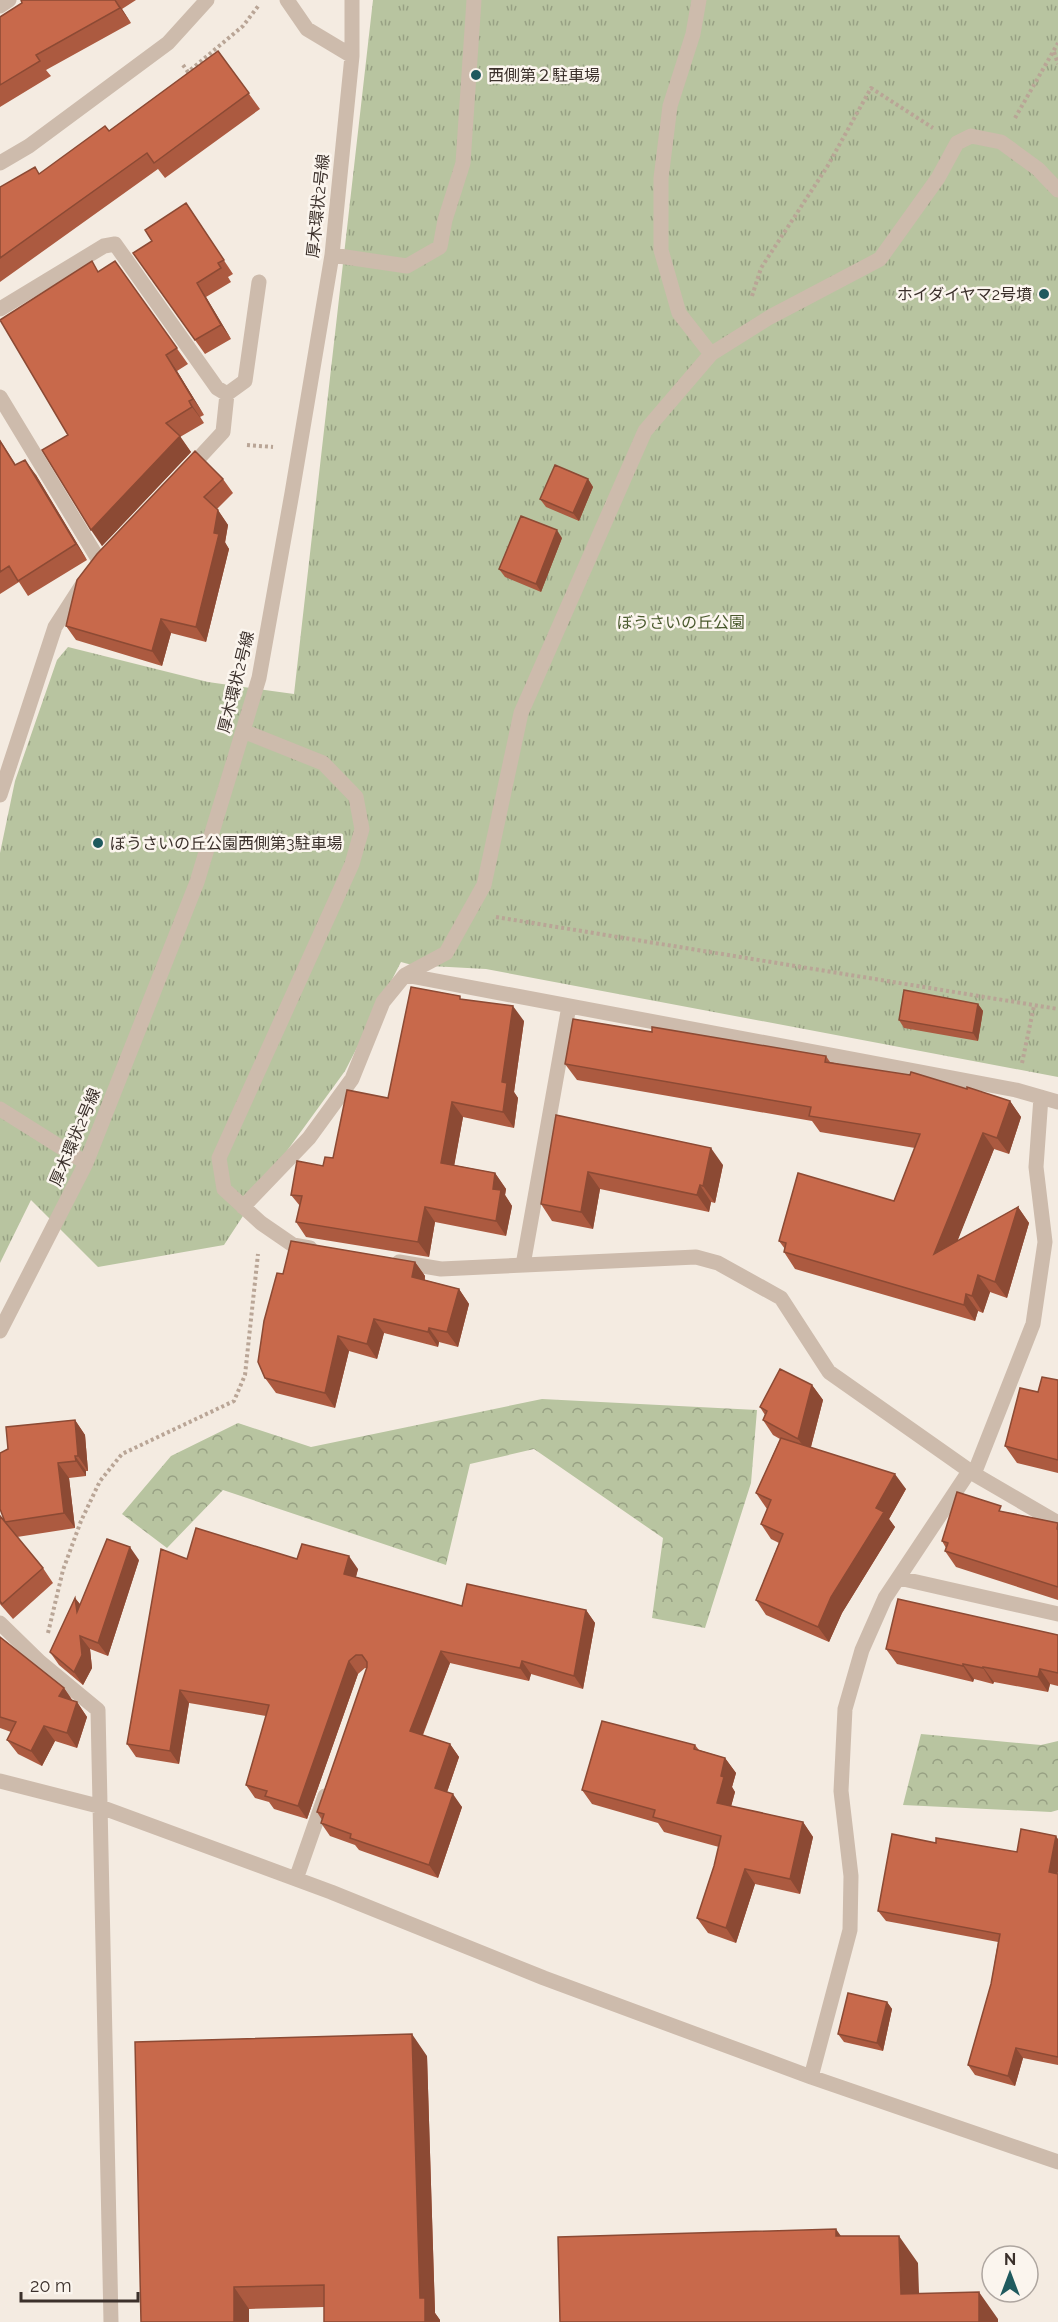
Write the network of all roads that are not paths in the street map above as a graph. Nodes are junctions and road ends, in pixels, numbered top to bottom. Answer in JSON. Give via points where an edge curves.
{"nodes":[{"id":1,"x":9,"y":0,"type":"edge"},
{"id":2,"x":207,"y":0,"type":"edge"},
{"id":3,"x":287,"y":0,"type":"edge"},
{"id":4,"x":352,"y":0,"type":"edge"},
{"id":5,"x":474,"y":0,"type":"edge"},
{"id":6,"x":699,"y":0,"type":"edge"},
{"id":7,"x":0,"y":6,"type":"edge"},
{"id":8,"x":352,"y":56,"type":"junction"},
{"id":9,"x":0,"y":163,"type":"edge"},
{"id":10,"x":1058,"y":190,"type":"edge"},
{"id":11,"x":332,"y":255,"type":"junction"},
{"id":12,"x":259,"y":282,"type":"dead end"},
{"id":13,"x":0,"y":309,"type":"edge"},
{"id":14,"x":711,"y":354,"type":"junction"},
{"id":15,"x":227,"y":393,"type":"junction"},
{"id":16,"x":0,"y":397,"type":"edge"},
{"id":17,"x":174,"y":484,"type":"edge"},
{"id":18,"x":243,"y":731,"type":"junction"},
{"id":19,"x":0,"y":795,"type":"edge"},
{"id":20,"x":405,"y":975,"type":"junction"},
{"id":21,"x":569,"y":1006,"type":"junction"},
{"id":22,"x":1041,"y":1097,"type":"junction"},
{"id":23,"x":1058,"y":1102,"type":"edge"},
{"id":24,"x":0,"y":1109,"type":"edge"},
{"id":25,"x":86,"y":1163,"type":"junction"},
{"id":26,"x":243,"y":1207,"type":"junction"},
{"id":27,"x":327,"y":1250,"type":"edge"},
{"id":28,"x":384,"y":1260,"type":"edge"},
{"id":29,"x":523,"y":1265,"type":"junction"},
{"id":30,"x":0,"y":1331,"type":"edge"},
{"id":31,"x":972,"y":1472,"type":"junction"},
{"id":32,"x":1058,"y":1523,"type":"edge"},
{"id":33,"x":899,"y":1578,"type":"junction"},
{"id":34,"x":1058,"y":1614,"type":"edge"},
{"id":35,"x":0,"y":1623,"type":"edge"},
{"id":36,"x":331,"y":1778,"type":"edge"},
{"id":37,"x":0,"y":1781,"type":"edge"},
{"id":38,"x":98,"y":1806,"type":"junction"},
{"id":39,"x":296,"y":1879,"type":"junction"},
{"id":40,"x":811,"y":2077,"type":"junction"},
{"id":41,"x":1058,"y":2162,"type":"edge"},
{"id":42,"x":111,"y":2322,"type":"edge"}],
"edges":[{"from":1,"to":7,"type":"street"},
{"from":2,"to":9,"type":"street","via":[[168,43],[29,146]]},
{"from":3,"to":8,"type":"street","via":[[307,29]]},
{"from":4,"to":8,"type":"street","name":"厚木環状2号線"},
{"from":5,"to":11,"type":"street","via":[[463,163],[440,247],[407,266]]},
{"from":6,"to":14,"type":"street","via":[[670,106],[661,178],[661,250],[679,313]]},
{"from":8,"to":11,"type":"street","name":"厚木環状2号線"},
{"from":10,"to":14,"type":"street","via":[[1038,169],[1001,142],[971,136],[957,143],[938,178],[880,259]]},
{"from":11,"to":18,"type":"street","name":"厚木環状2号線","via":[[259,678]]},
{"from":12,"to":15,"type":"street","via":[[245,381]]},
{"from":13,"to":15,"type":"street","via":[[104,246],[115,244],[217,388]]},
{"from":14,"to":20,"type":"street","via":[[645,431],[521,713],[484,885],[446,953]]},
{"from":15,"to":17,"type":"street","via":[[223,432]]},
{"from":16,"to":19,"type":"street","via":[[105,558],[55,627]]},
{"from":18,"to":25,"type":"street","name":"厚木環状2号線","via":[[197,882]]},
{"from":18,"to":26,"type":"street","via":[[323,763],[356,797],[362,829],[352,864],[219,1158],[224,1189]]},
{"from":20,"to":21,"type":"street"},
{"from":20,"to":26,"type":"street","via":[[383,1002],[352,1079],[309,1138]]},
{"from":21,"to":22,"type":"street"},
{"from":21,"to":29,"type":"street"},
{"from":22,"to":23,"type":"street"},
{"from":22,"to":31,"type":"street","via":[[1036,1167],[1045,1242],[1033,1324]]},
{"from":24,"to":25,"type":"street"},
{"from":25,"to":30,"type":"street","name":"厚木環状2号線"},
{"from":26,"to":27,"type":"street","via":[[293,1245]]},
{"from":28,"to":29,"type":"street","via":[[441,1269]]},
{"from":29,"to":31,"type":"street","via":[[696,1257],[718,1263],[781,1298],[829,1372]]},
{"from":31,"to":32,"type":"street"},
{"from":31,"to":33,"type":"street"},
{"from":33,"to":34,"type":"street"},
{"from":33,"to":40,"type":"street","via":[[885,1598],[862,1650],[845,1710],[840,1791],[850,1876],[850,1930]]},
{"from":35,"to":38,"type":"street","via":[[98,1710]]},
{"from":36,"to":39,"type":"street"},
{"from":37,"to":38,"type":"street"},
{"from":38,"to":39,"type":"street"},
{"from":38,"to":42,"type":"street"},
{"from":39,"to":40,"type":"street","via":[[544,1978]]},
{"from":40,"to":41,"type":"street"}]}
